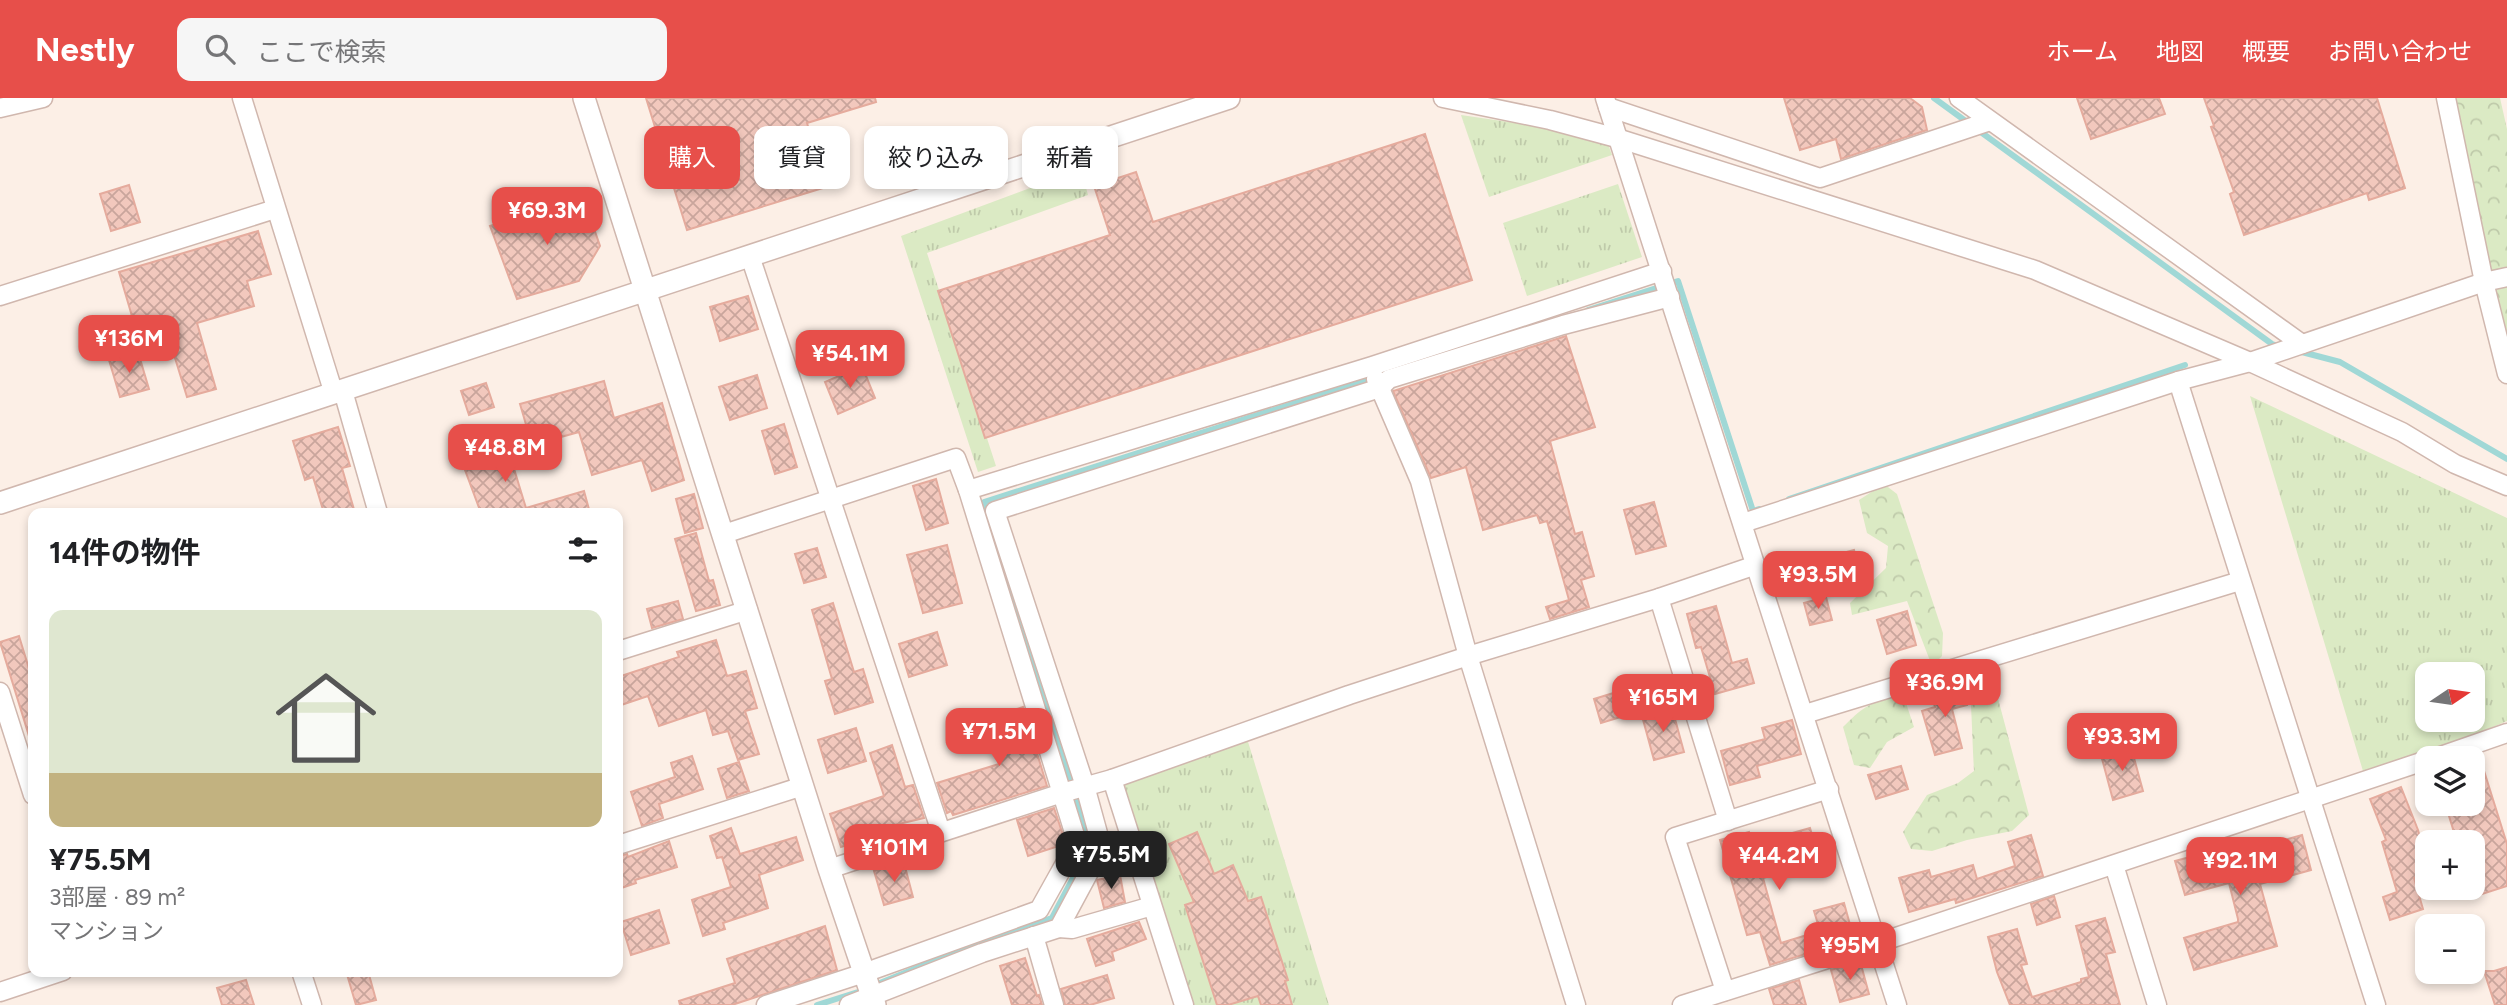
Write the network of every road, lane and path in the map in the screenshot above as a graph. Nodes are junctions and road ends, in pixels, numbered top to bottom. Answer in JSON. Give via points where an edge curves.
{"nodes":[{"id":1,"x":43,"y":98,"type":"edge"},
{"id":2,"x":242,"y":98,"type":"edge"},
{"id":3,"x":584,"y":98,"type":"edge"},
{"id":4,"x":1230,"y":98,"type":"edge"},
{"id":5,"x":1443,"y":98,"type":"edge"},
{"id":6,"x":1959,"y":98,"type":"edge"},
{"id":7,"x":2446,"y":98,"type":"edge"},
{"id":8,"x":1606,"y":102,"type":"edge"},
{"id":9,"x":0,"y":108,"type":"edge"},
{"id":10,"x":1990,"y":121,"type":"junction"},
{"id":11,"x":1617,"y":138,"type":"junction"},
{"id":12,"x":275,"y":209,"type":"junction"},
{"id":13,"x":750,"y":257,"type":"junction"},
{"id":14,"x":1662,"y":271,"type":"junction"},
{"id":15,"x":2507,"y":277,"type":"edge"},
{"id":16,"x":2484,"y":282,"type":"junction"},
{"id":17,"x":645,"y":291,"type":"junction"},
{"id":18,"x":0,"y":296,"type":"edge"},
{"id":19,"x":1670,"y":298,"type":"junction"},
{"id":20,"x":2302,"y":344,"type":"junction"},
{"id":21,"x":2250,"y":362,"type":"junction"},
{"id":22,"x":1372,"y":366,"type":"junction"},
{"id":23,"x":2507,"y":374,"type":"edge"},
{"id":24,"x":2178,"y":381,"type":"junction"},
{"id":25,"x":1380,"y":388,"type":"junction"},
{"id":26,"x":339,"y":393,"type":"junction"},
{"id":27,"x":2507,"y":486,"type":"edge"},
{"id":28,"x":968,"y":491,"type":"junction"},
{"id":29,"x":831,"y":499,"type":"junction"},
{"id":30,"x":0,"y":503,"type":"edge"},
{"id":31,"x":376,"y":508,"type":"edge"},
{"id":32,"x":1743,"y":523,"type":"junction"},
{"id":33,"x":724,"y":534,"type":"junction"},
{"id":34,"x":1756,"y":565,"type":"junction"},
{"id":35,"x":2240,"y":581,"type":"junction"},
{"id":36,"x":1659,"y":598,"type":"junction"},
{"id":37,"x":748,"y":610,"type":"junction"},
{"id":38,"x":623,"y":649,"type":"edge"},
{"id":39,"x":1468,"y":656,"type":"junction"},
{"id":40,"x":0,"y":692,"type":"edge"},
{"id":41,"x":1805,"y":714,"type":"junction"},
{"id":42,"x":2507,"y":733,"type":"edge"},
{"id":43,"x":2470,"y":746,"type":"edge"},
{"id":44,"x":2415,"y":764,"type":"edge"},
{"id":45,"x":28,"y":779,"type":"edge"},
{"id":46,"x":1112,"y":779,"type":"junction"},
{"id":47,"x":803,"y":786,"type":"junction"},
{"id":48,"x":1085,"y":786,"type":"junction"},
{"id":49,"x":1829,"y":789,"type":"junction"},
{"id":50,"x":1062,"y":793,"type":"junction"},
{"id":51,"x":2310,"y":801,"type":"junction"},
{"id":52,"x":1728,"y":821,"type":"junction"},
{"id":53,"x":941,"y":832,"type":"junction"},
{"id":54,"x":623,"y":843,"type":"edge"},
{"id":55,"x":2114,"y":865,"type":"junction"},
{"id":56,"x":829,"y":869,"type":"junction"},
{"id":57,"x":1152,"y":906,"type":"junction"},
{"id":58,"x":1059,"y":928,"type":"junction"},
{"id":59,"x":1034,"y":936,"type":"junction"},
{"id":60,"x":1878,"y":943,"type":"junction"},
{"id":61,"x":864,"y":973,"type":"junction"},
{"id":62,"x":45,"y":977,"type":"edge"},
{"id":63,"x":303,"y":977,"type":"edge"},
{"id":64,"x":1725,"y":991,"type":"junction"},
{"id":65,"x":0,"y":992,"type":"edge"},
{"id":66,"x":874,"y":1001,"type":"edge"},
{"id":67,"x":2153,"y":1004,"type":"edge"},
{"id":68,"x":312,"y":1005,"type":"edge"},
{"id":69,"x":766,"y":1005,"type":"edge"},
{"id":70,"x":849,"y":1005,"type":"edge"},
{"id":71,"x":1054,"y":1005,"type":"edge"},
{"id":72,"x":1184,"y":1005,"type":"edge"},
{"id":73,"x":1576,"y":1005,"type":"edge"},
{"id":74,"x":1682,"y":1005,"type":"edge"},
{"id":75,"x":1897,"y":1005,"type":"edge"},
{"id":76,"x":2376,"y":1005,"type":"edge"}],
"edges":[{"from":1,"to":9,"type":"street"},
{"from":2,"to":12,"type":"street"},
{"from":3,"to":17,"type":"street"},
{"from":4,"to":13,"type":"street"},
{"from":5,"to":11,"type":"street"},
{"from":6,"to":10,"type":"street"},
{"from":7,"to":16,"type":"street"},
{"from":8,"to":10,"type":"street","via":[[1820,178]]},
{"from":8,"to":11,"type":"street"},
{"from":10,"to":20,"type":"street"},
{"from":11,"to":14,"type":"street"},
{"from":11,"to":21,"type":"street","via":[[2035,270]]},
{"from":12,"to":18,"type":"street"},
{"from":12,"to":26,"type":"street"},
{"from":13,"to":17,"type":"street"},
{"from":13,"to":29,"type":"street"},
{"from":14,"to":19,"type":"street"},
{"from":14,"to":22,"type":"street"},
{"from":15,"to":16,"type":"street"},
{"from":16,"to":20,"type":"street"},
{"from":16,"to":23,"type":"street"},
{"from":17,"to":26,"type":"street"},
{"from":17,"to":33,"type":"street"},
{"from":19,"to":25,"type":"street","via":[[1389,379]]},
{"from":19,"to":32,"type":"street"},
{"from":20,"to":21,"type":"street"},
{"from":21,"to":24,"type":"street"},
{"from":21,"to":27,"type":"street"},
{"from":22,"to":25,"type":"street"},
{"from":22,"to":28,"type":"street"},
{"from":24,"to":32,"type":"street"},
{"from":24,"to":35,"type":"street"},
{"from":25,"to":39,"type":"street","via":[[1420,481]]},
{"from":25,"to":48,"type":"street","via":[[995,511]]},
{"from":26,"to":30,"type":"street"},
{"from":26,"to":31,"type":"street"},
{"from":28,"to":29,"type":"street","via":[[956,458]]},
{"from":28,"to":50,"type":"street"},
{"from":29,"to":33,"type":"street"},
{"from":29,"to":53,"type":"street"},
{"from":32,"to":34,"type":"street"},
{"from":33,"to":37,"type":"street"},
{"from":34,"to":36,"type":"street"},
{"from":34,"to":41,"type":"street"},
{"from":35,"to":41,"type":"street"},
{"from":35,"to":51,"type":"street"},
{"from":36,"to":39,"type":"street"},
{"from":36,"to":52,"type":"street"},
{"from":37,"to":38,"type":"street"},
{"from":37,"to":47,"type":"street"},
{"from":39,"to":46,"type":"street"},
{"from":39,"to":73,"type":"street"},
{"from":40,"to":45,"type":"street"},
{"from":41,"to":49,"type":"street"},
{"from":42,"to":43,"type":"street"},
{"from":44,"to":51,"type":"street"},
{"from":46,"to":48,"type":"street"},
{"from":46,"to":57,"type":"street"},
{"from":47,"to":54,"type":"street"},
{"from":47,"to":56,"type":"street"},
{"from":48,"to":50,"type":"street"},
{"from":48,"to":58,"type":"street","via":[[1101,848]]},
{"from":49,"to":52,"type":"street"},
{"from":49,"to":60,"type":"street"},
{"from":50,"to":53,"type":"street"},
{"from":50,"to":61,"type":"street","via":[[1077,842],[1039,910]]},
{"from":51,"to":55,"type":"street"},
{"from":51,"to":76,"type":"street"},
{"from":52,"to":64,"type":"street","via":[[1675,837]]},
{"from":53,"to":56,"type":"street"},
{"from":55,"to":60,"type":"street"},
{"from":55,"to":67,"type":"street"},
{"from":56,"to":61,"type":"street"},
{"from":57,"to":58,"type":"street","via":[[1072,929]]},
{"from":57,"to":72,"type":"street"},
{"from":58,"to":59,"type":"street"},
{"from":59,"to":66,"type":"street","via":[[982,953]]},
{"from":59,"to":71,"type":"street"},
{"from":60,"to":64,"type":"street"},
{"from":60,"to":75,"type":"street"},
{"from":61,"to":66,"type":"street"},
{"from":61,"to":69,"type":"street"},
{"from":62,"to":65,"type":"street"},
{"from":63,"to":68,"type":"street"},
{"from":64,"to":74,"type":"street"},
{"from":66,"to":70,"type":"street"}]}
